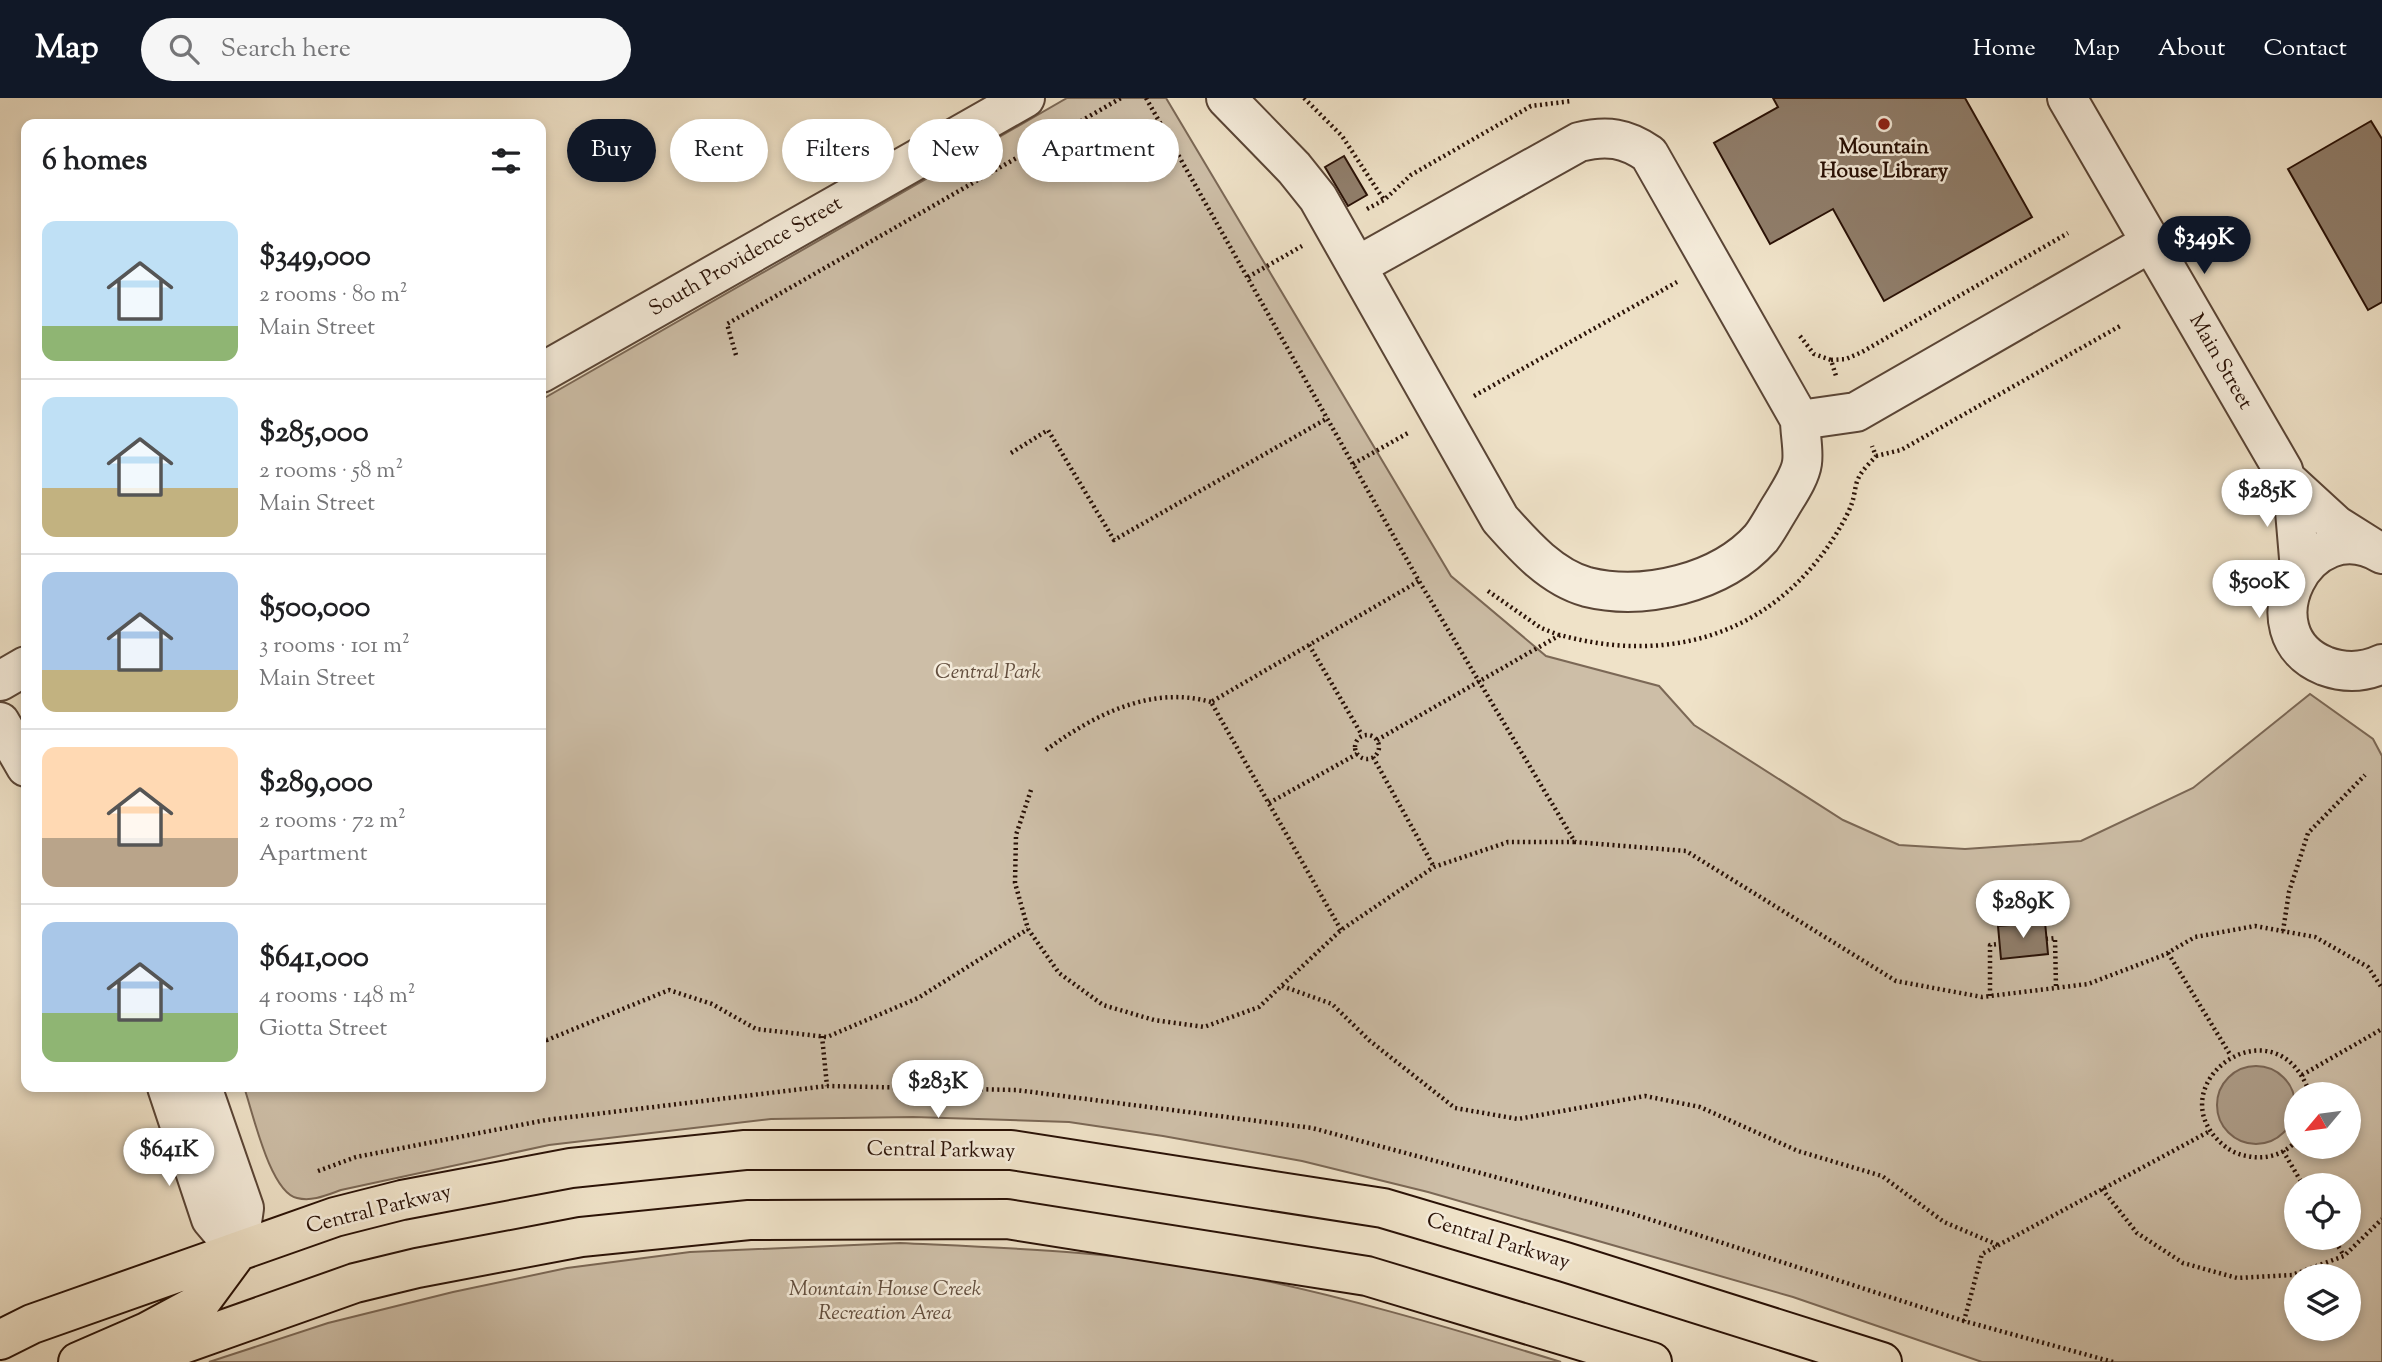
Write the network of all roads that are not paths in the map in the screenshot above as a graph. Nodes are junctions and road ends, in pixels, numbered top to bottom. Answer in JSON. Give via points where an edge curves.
{"nodes":[{"id":1,"x":1025,"y":98,"type":"edge"},
{"id":2,"x":1226,"y":98,"type":"edge"},
{"id":3,"x":2067,"y":98,"type":"edge"},
{"id":4,"x":2150,"y":243,"type":"junction"},
{"id":5,"x":1357,"y":267,"type":"junction"},
{"id":6,"x":546,"y":370,"type":"edge"},
{"id":7,"x":1800,"y":420,"type":"junction"},
{"id":8,"x":2288,"y":481,"type":"junction"},
{"id":9,"x":2378,"y":552,"type":"edge"},
{"id":10,"x":2300,"y":570,"type":"junction"},
{"id":11,"x":21,"y":669,"type":"edge"},
{"id":12,"x":2374,"y":675,"type":"edge"},
{"id":13,"x":0,"y":681,"type":"edge"},
{"id":14,"x":0,"y":722,"type":"edge"},
{"id":15,"x":21,"y":758,"type":"edge"},
{"id":16,"x":169,"y":1092,"type":"edge"},
{"id":17,"x":204,"y":1092,"type":"edge"},
{"id":18,"x":238,"y":1251,"type":"junction"},
{"id":19,"x":0,"y":1340,"type":"edge"},
{"id":20,"x":78,"y":1362,"type":"edge"},
{"id":21,"x":132,"y":1362,"type":"edge"},
{"id":22,"x":1652,"y":1362,"type":"edge"},
{"id":23,"x":1882,"y":1362,"type":"edge"}],
"edges":[{"from":1,"to":6,"type":"street","name":"South Providence Street"},
{"from":2,"to":5,"type":"street","via":[[1318,198]]},
{"from":3,"to":4,"type":"street","name":"Main Street"},
{"from":4,"to":7,"type":"street","via":[[1856,412]]},
{"from":4,"to":8,"type":"street","name":"Main Street"},
{"from":5,"to":7,"type":"street","via":[[1579,142],[1618,138],[1633,143],[1649,154]]},
{"from":5,"to":7,"type":"street","via":[[1500,519],[1530,552],[1586,587],[1623,592],[1663,588],[1699,579],[1731,563],[1760,538],[1789,494],[1802,465]]},
{"from":8,"to":9,"type":"street","name":"Main Street","via":[[2336,525]]},
{"from":8,"to":10,"type":"street","name":"Main Street"},
{"from":9,"to":10,"type":"street","via":[[2354,545],[2333,548]]},
{"from":10,"to":12,"type":"street","via":[[2290,589],[2287,610],[2291,631],[2302,650],[2339,671]]},
{"from":11,"to":13,"type":"street"},
{"from":14,"to":15,"type":"street"},
{"from":16,"to":18,"type":"street","via":[[211,1219]]},
{"from":17,"to":18,"type":"street","via":[[244,1208]]},
{"from":18,"to":19,"type":"main road","name":"Central Parkway","via":[[32,1324]]},
{"from":18,"to":20,"type":"main road","via":[[199,1304]]},
{"from":18,"to":23,"type":"main road","name":"Central Parkway","via":[[335,1217],[402,1200],[571,1168],[745,1150],[1012,1150],[1383,1208]]},
{"from":21,"to":22,"type":"main road","via":[[355,1283],[581,1237],[749,1220],[939,1219],[1007,1219],[1367,1276]]}]}
